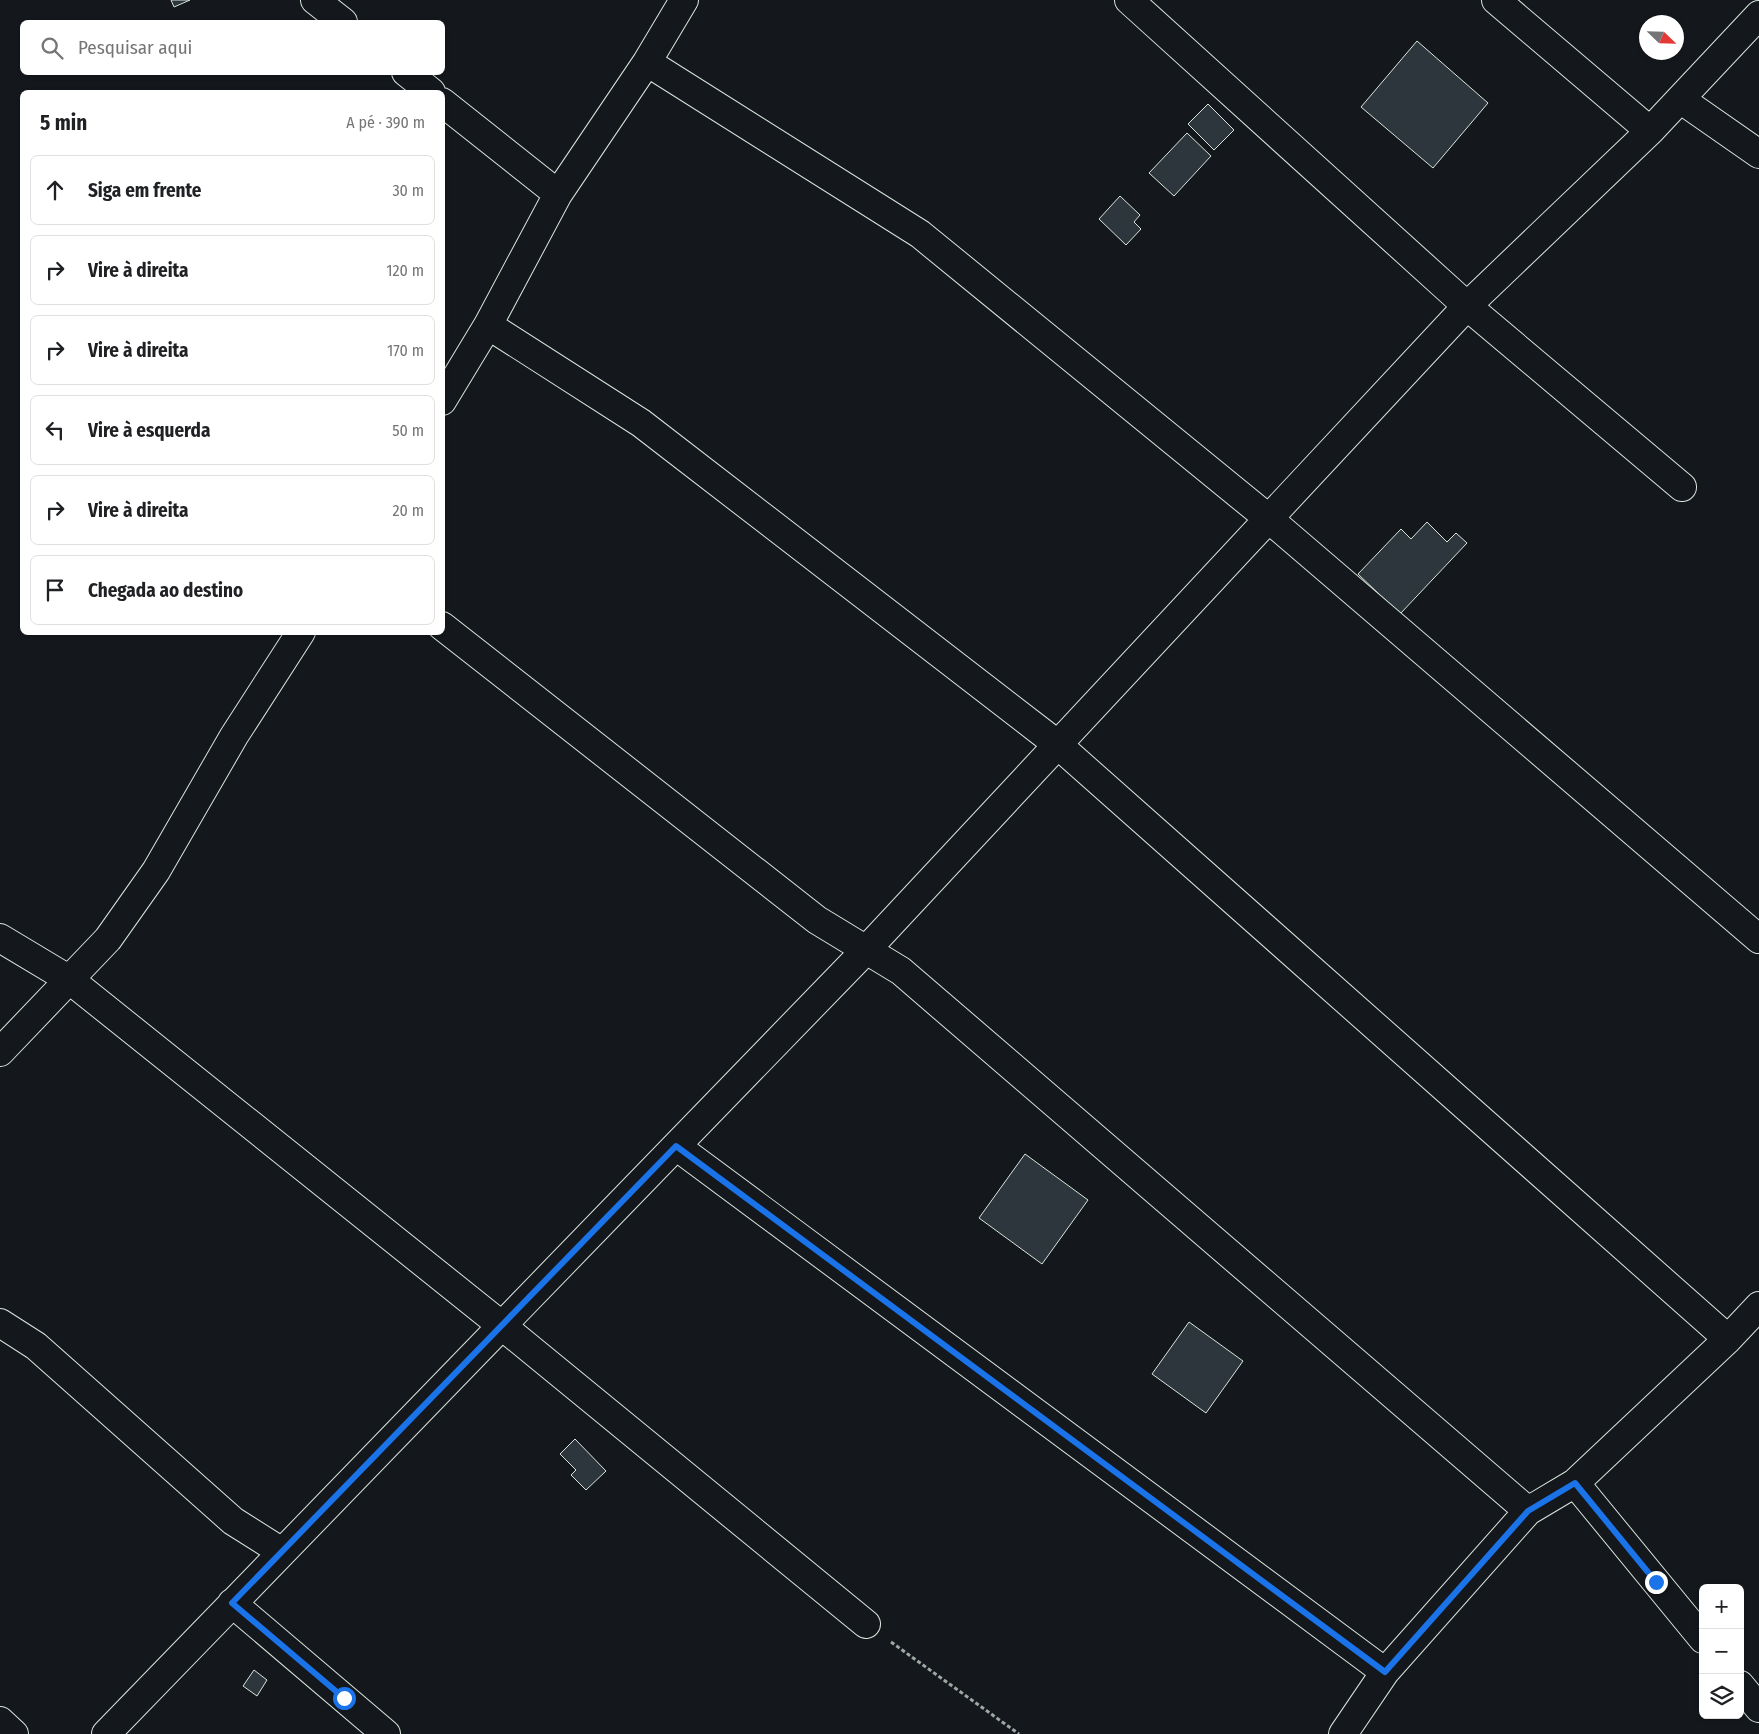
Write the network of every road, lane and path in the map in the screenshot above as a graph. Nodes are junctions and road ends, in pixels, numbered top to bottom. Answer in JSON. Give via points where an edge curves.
{"nodes":[{"id":1,"x":315,"y":0,"type":"edge"},
{"id":2,"x":684,"y":0,"type":"edge"},
{"id":3,"x":1129,"y":0,"type":"edge"},
{"id":4,"x":1496,"y":0,"type":"edge"},
{"id":5,"x":1759,"y":15,"type":"edge"},
{"id":6,"x":341,"y":20,"type":"edge"},
{"id":7,"x":647,"y":62,"type":"junction"},
{"id":8,"x":410,"y":75,"type":"edge"},
{"id":9,"x":428,"y":90,"type":"edge"},
{"id":10,"x":1680,"y":99,"type":"junction"},
{"id":11,"x":445,"y":104,"type":"edge"},
{"id":12,"x":1650,"y":131,"type":"junction"},
{"id":13,"x":1759,"y":154,"type":"edge"},
{"id":14,"x":558,"y":194,"type":"junction"},
{"id":15,"x":1467,"y":306,"type":"junction"},
{"id":16,"x":488,"y":325,"type":"junction"},
{"id":17,"x":445,"y":396,"type":"edge"},
{"id":18,"x":1682,"y":487,"type":"dead end"},
{"id":19,"x":1269,"y":519,"type":"junction"},
{"id":20,"x":445,"y":628,"type":"edge"},
{"id":21,"x":299,"y":635,"type":"edge"},
{"id":22,"x":1057,"y":744,"type":"junction"},
{"id":23,"x":0,"y":938,"type":"edge"},
{"id":24,"x":1759,"y":939,"type":"edge"},
{"id":25,"x":867,"y":949,"type":"junction"},
{"id":26,"x":70,"y":980,"type":"junction"},
{"id":27,"x":0,"y":1052,"type":"edge"},
{"id":28,"x":676,"y":1146,"type":"junction"},
{"id":29,"x":1756,"y":1315,"type":"edge"},
{"id":30,"x":0,"y":1324,"type":"edge"},
{"id":31,"x":501,"y":1325,"type":"junction"},
{"id":32,"x":1728,"y":1339,"type":"junction"},
{"id":33,"x":1575,"y":1483,"type":"junction"},
{"id":34,"x":1528,"y":1511,"type":"junction"},
{"id":35,"x":282,"y":1552,"type":"junction"},
{"id":36,"x":232,"y":1603,"type":"junction"},
{"id":37,"x":866,"y":1624,"type":"joint"},
{"id":38,"x":1699,"y":1634,"type":"edge"},
{"id":39,"x":1385,"y":1672,"type":"junction"},
{"id":40,"x":1744,"y":1690,"type":"edge"},
{"id":41,"x":1759,"y":1708,"type":"edge"},
{"id":42,"x":0,"y":1721,"type":"edge"},
{"id":43,"x":14,"y":1734,"type":"edge"},
{"id":44,"x":106,"y":1734,"type":"edge"},
{"id":45,"x":386,"y":1734,"type":"edge"},
{"id":46,"x":1019,"y":1734,"type":"edge"},
{"id":47,"x":1343,"y":1734,"type":"edge"}],
"edges":[{"from":1,"to":6,"type":"street"},
{"from":2,"to":7,"type":"street"},
{"from":3,"to":15,"type":"street"},
{"from":4,"to":12,"type":"street"},
{"from":5,"to":10,"type":"street"},
{"from":7,"to":14,"type":"street"},
{"from":7,"to":19,"type":"street","via":[[920,234]]},
{"from":8,"to":9,"type":"street"},
{"from":10,"to":12,"type":"street"},
{"from":10,"to":13,"type":"street"},
{"from":11,"to":14,"type":"street"},
{"from":12,"to":15,"type":"street"},
{"from":14,"to":16,"type":"street"},
{"from":15,"to":18,"type":"street"},
{"from":15,"to":19,"type":"street"},
{"from":16,"to":17,"type":"street"},
{"from":16,"to":22,"type":"street","via":[[641,423]]},
{"from":19,"to":22,"type":"street"},
{"from":19,"to":24,"type":"street"},
{"from":20,"to":25,"type":"street","via":[[817,920]]},
{"from":21,"to":26,"type":"street","via":[[234,736],[156,871],[108,939]]},
{"from":22,"to":25,"type":"street"},
{"from":22,"to":32,"type":"street"},
{"from":23,"to":26,"type":"street"},
{"from":25,"to":28,"type":"street"},
{"from":25,"to":34,"type":"street","via":[[901,971]]},
{"from":26,"to":27,"type":"street"},
{"from":26,"to":31,"type":"street"},
{"from":28,"to":31,"type":"street"},
{"from":28,"to":39,"type":"street"},
{"from":29,"to":32,"type":"street"},
{"from":30,"to":35,"type":"street","via":[[36,1346],[233,1521]]},
{"from":31,"to":35,"type":"street"},
{"from":31,"to":37,"type":"street"},
{"from":32,"to":33,"type":"street"},
{"from":33,"to":34,"type":"street"},
{"from":33,"to":38,"type":"street"},
{"from":34,"to":39,"type":"street"},
{"from":35,"to":36,"type":"street"},
{"from":36,"to":44,"type":"street"},
{"from":36,"to":45,"type":"street"},
{"from":37,"to":46,"type":"path"},
{"from":39,"to":47,"type":"street"},
{"from":40,"to":41,"type":"street"},
{"from":42,"to":43,"type":"street"}]}
